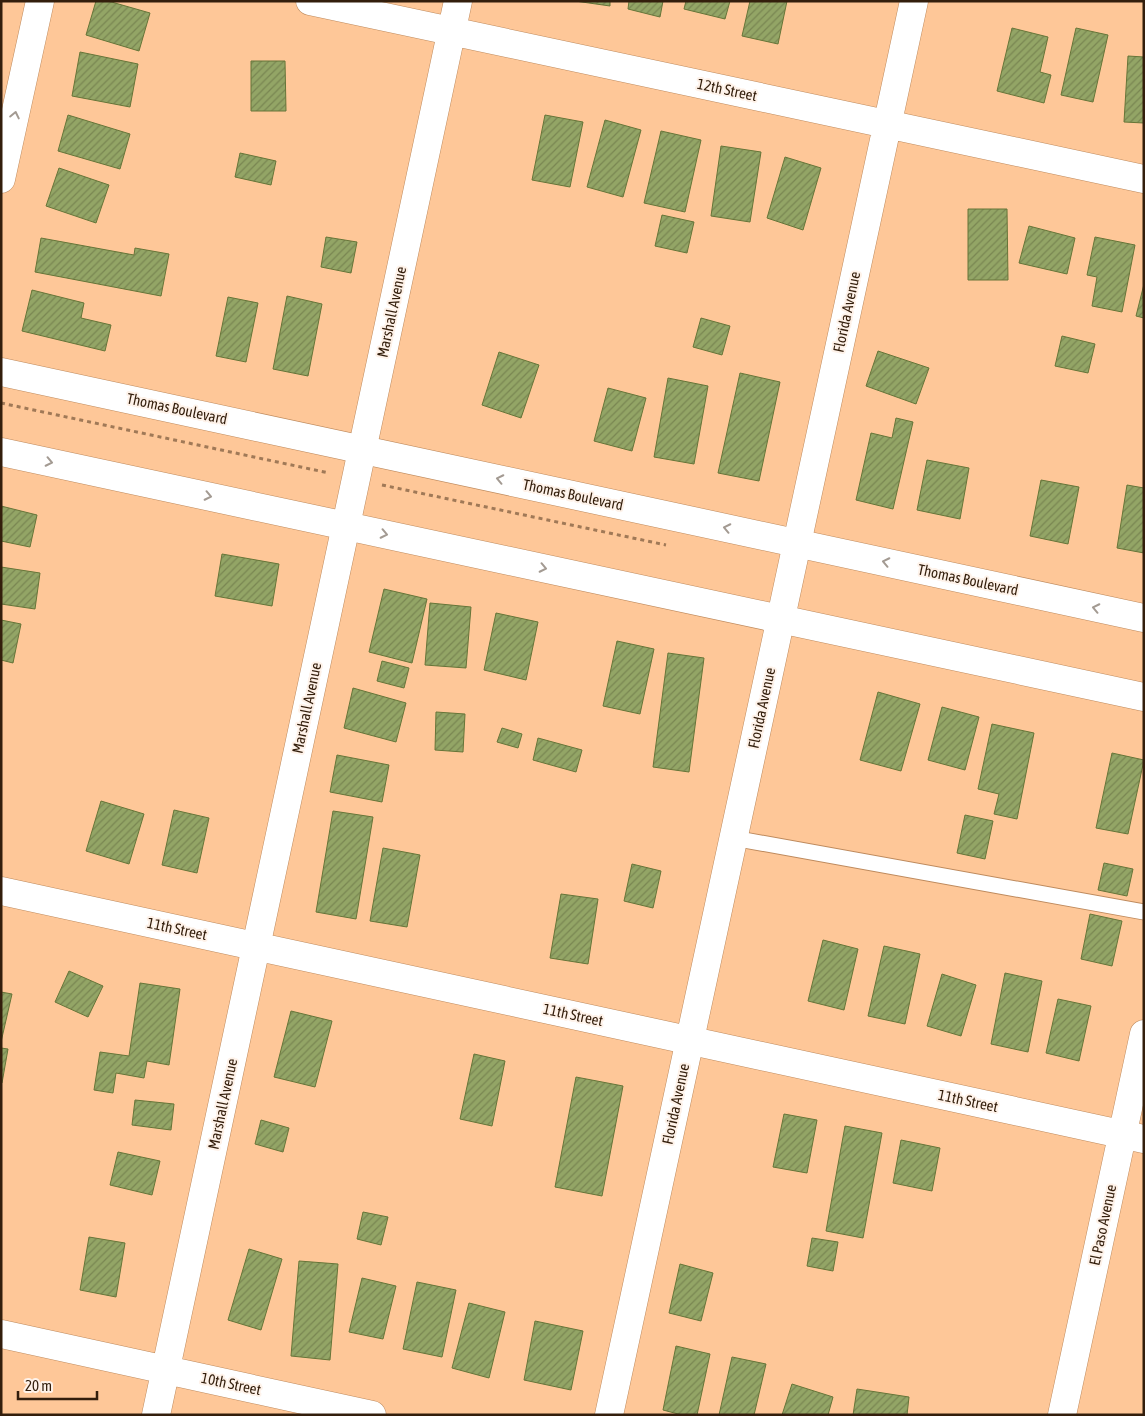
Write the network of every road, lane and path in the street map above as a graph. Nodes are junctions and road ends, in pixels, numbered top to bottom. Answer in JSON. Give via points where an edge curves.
{"nodes":[{"id":1,"x":40,"y":1,"type":"edge"},
{"id":2,"x":310,"y":1,"type":"edge"},
{"id":3,"x":458,"y":1,"type":"edge"},
{"id":4,"x":914,"y":1,"type":"edge"},
{"id":5,"x":451,"y":32,"type":"junction"},
{"id":6,"x":887,"y":124,"type":"junction"},
{"id":7,"x":1144,"y":179,"type":"edge"},
{"id":8,"x":1,"y":180,"type":"edge"},
{"id":9,"x":1,"y":372,"type":"edge"},
{"id":10,"x":1,"y":403,"type":"edge"},
{"id":11,"x":362,"y":450,"type":"junction"},
{"id":12,"x":1,"y":452,"type":"edge"},
{"id":13,"x":356,"y":479,"type":"junction"},
{"id":14,"x":346,"y":526,"type":"junction"},
{"id":15,"x":797,"y":543,"type":"junction"},
{"id":16,"x":675,"y":547,"type":"dead end"},
{"id":17,"x":1144,"y":618,"type":"edge"},
{"id":18,"x":781,"y":619,"type":"junction"},
{"id":19,"x":1144,"y":697,"type":"edge"},
{"id":20,"x":733,"y":838,"type":"junction"},
{"id":21,"x":1,"y":891,"type":"edge"},
{"id":22,"x":1144,"y":912,"type":"edge"},
{"id":23,"x":256,"y":946,"type":"junction"},
{"id":24,"x":1144,"y":1034,"type":"edge"},
{"id":25,"x":690,"y":1040,"type":"junction"},
{"id":26,"x":1133,"y":1137,"type":"edge"},
{"id":27,"x":1,"y":1334,"type":"edge"},
{"id":28,"x":166,"y":1370,"type":"junction"},
{"id":29,"x":156,"y":1415,"type":"edge"},
{"id":30,"x":372,"y":1415,"type":"edge"},
{"id":31,"x":609,"y":1415,"type":"edge"},
{"id":32,"x":1062,"y":1415,"type":"edge"}],
"edges":[{"from":8,"to":1,"type":"street","one_way":true},
{"from":2,"to":5,"type":"street","name":"12th Street"},
{"from":3,"to":5,"type":"street","name":"Marshall Avenue"},
{"from":4,"to":6,"type":"street","name":"Florida Avenue"},
{"from":5,"to":6,"type":"street","name":"12th Street"},
{"from":5,"to":11,"type":"street","name":"Marshall Avenue"},
{"from":6,"to":7,"type":"street","name":"12th Street"},
{"from":6,"to":15,"type":"street","name":"Florida Avenue"},
{"from":9,"to":11,"type":"street","name":"Thomas Boulevard"},
{"from":10,"to":13,"type":"path"},
{"from":11,"to":13,"type":"street","name":"Marshall Avenue"},
{"from":15,"to":11,"type":"street","name":"Thomas Boulevard","one_way":true},
{"from":12,"to":14,"type":"street","one_way":true},
{"from":13,"to":14,"type":"street","name":"Marshall Avenue"},
{"from":13,"to":16,"type":"path"},
{"from":14,"to":18,"type":"street","one_way":true},
{"from":14,"to":23,"type":"street","name":"Marshall Avenue"},
{"from":17,"to":15,"type":"street","name":"Thomas Boulevard","one_way":true},
{"from":15,"to":18,"type":"street","name":"Florida Avenue"},
{"from":18,"to":19,"type":"street"},
{"from":18,"to":20,"type":"street","name":"Florida Avenue"},
{"from":20,"to":22,"type":"lane"},
{"from":20,"to":25,"type":"street","name":"Florida Avenue"},
{"from":21,"to":23,"type":"street","name":"11th Street"},
{"from":23,"to":25,"type":"street","name":"11th Street"},
{"from":23,"to":28,"type":"street","name":"Marshall Avenue"},
{"from":24,"to":26,"type":"street","name":"El Paso Avenue"},
{"from":25,"to":26,"type":"street","name":"11th Street"},
{"from":25,"to":31,"type":"street","name":"Florida Avenue"},
{"from":26,"to":32,"type":"street","name":"El Paso Avenue"},
{"from":27,"to":28,"type":"street","name":"10th Street"},
{"from":28,"to":29,"type":"street","name":"Marshall Avenue"},
{"from":28,"to":30,"type":"street","name":"10th Street"}]}
